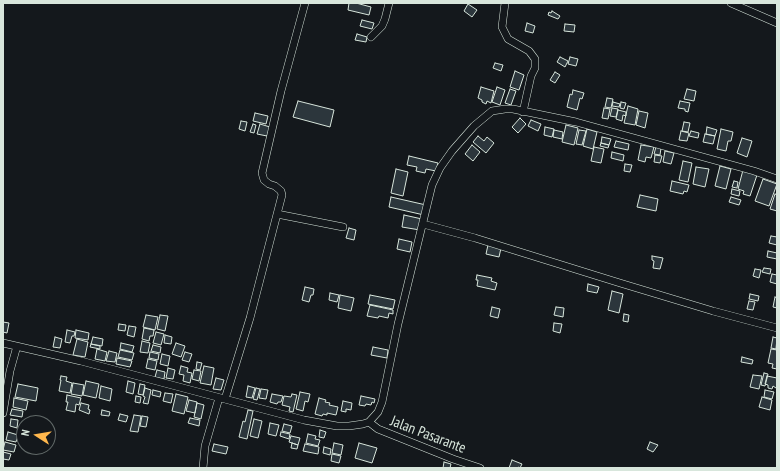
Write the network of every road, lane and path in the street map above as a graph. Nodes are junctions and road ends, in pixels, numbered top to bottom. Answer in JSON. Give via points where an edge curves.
{"nodes":[{"id":1,"x":304,"y":3,"type":"edge"},
{"id":2,"x":389,"y":3,"type":"edge"},
{"id":3,"x":505,"y":3,"type":"edge"},
{"id":4,"x":731,"y":3,"type":"edge"},
{"id":5,"x":777,"y":23,"type":"edge"},
{"id":6,"x":371,"y":37,"type":"dead end"},
{"id":7,"x":523,"y":112,"type":"junction"},
{"id":8,"x":777,"y":179,"type":"edge"},
{"id":9,"x":277,"y":214,"type":"junction"},
{"id":10,"x":423,"y":224,"type":"junction"},
{"id":11,"x":343,"y":227,"type":"dead end"},
{"id":12,"x":777,"y":328,"type":"edge"},
{"id":13,"x":3,"y":343,"type":"edge"},
{"id":14,"x":17,"y":346,"type":"junction"},
{"id":15,"x":5,"y":393,"type":"edge"},
{"id":16,"x":222,"y":399,"type":"junction"},
{"id":17,"x":3,"y":413,"type":"edge"},
{"id":18,"x":369,"y":422,"type":"junction"},
{"id":19,"x":203,"y":468,"type":"edge"},
{"id":20,"x":480,"y":468,"type":"edge"}],
"edges":[{"from":1,"to":9,"type":"street","via":[[262,173],[264,180],[281,191]]},
{"from":2,"to":6,"type":"street","via":[[382,26]]},
{"from":3,"to":7,"type":"street","via":[[502,28],[508,39],[529,52],[535,59]]},
{"from":4,"to":5,"type":"street"},
{"from":7,"to":8,"type":"street","via":[[576,122]]},
{"from":7,"to":10,"type":"street","via":[[513,109],[492,111],[468,133],[440,168],[432,185]]},
{"from":9,"to":11,"type":"street"},
{"from":9,"to":16,"type":"street","via":[[250,318]]},
{"from":10,"to":12,"type":"street","via":[[620,284]]},
{"from":10,"to":18,"type":"street","via":[[396,331],[382,402],[378,412]]},
{"from":13,"to":14,"type":"street"},
{"from":14,"to":15,"type":"street"},
{"from":14,"to":16,"type":"street"},
{"from":15,"to":17,"type":"street"},
{"from":16,"to":18,"type":"street","via":[[330,426]]},
{"from":16,"to":19,"type":"street","via":[[205,446]]},
{"from":18,"to":20,"type":"street","name":"Jalan Pasarante","via":[[378,429]]}]}
